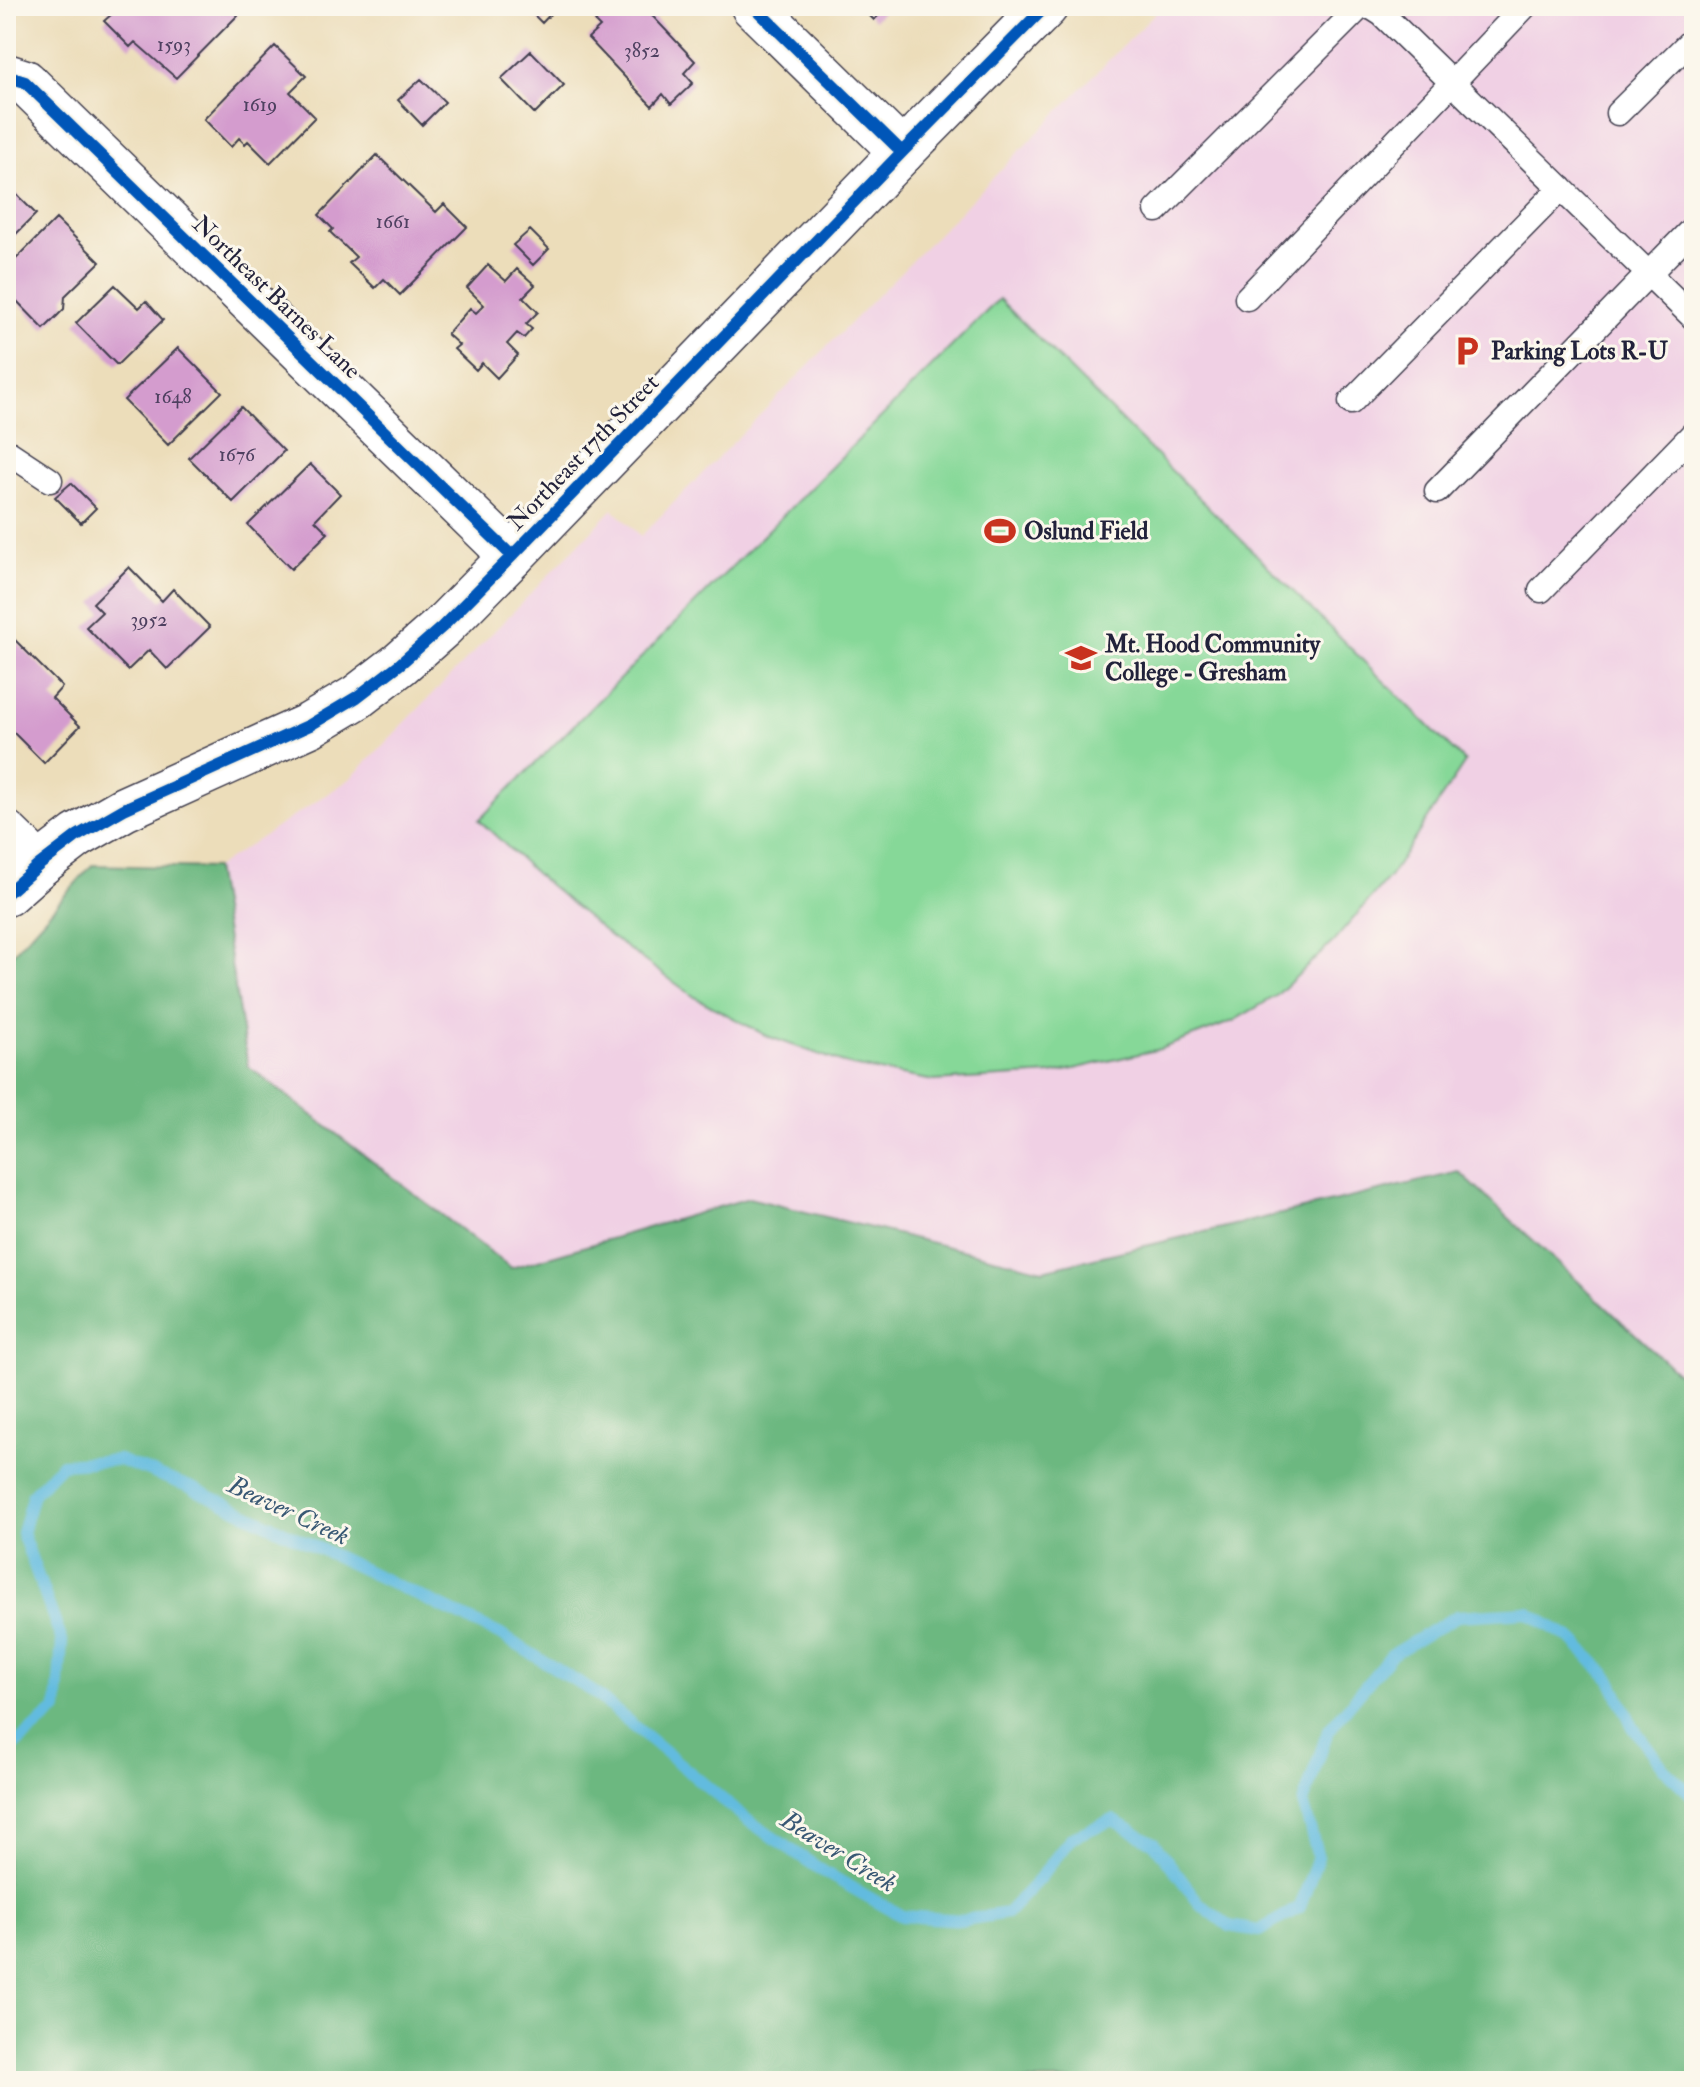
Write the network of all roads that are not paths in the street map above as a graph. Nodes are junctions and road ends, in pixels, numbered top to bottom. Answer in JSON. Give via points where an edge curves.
{"nodes":[{"id":1,"x":753,"y":6,"type":"edge"},
{"id":2,"x":1046,"y":6,"type":"edge"},
{"id":3,"x":1525,"y":6,"type":"edge"},
{"id":4,"x":1694,"y":38,"type":"edge"},
{"id":5,"x":6,"y":76,"type":"edge"},
{"id":6,"x":1452,"y":82,"type":"junction"},
{"id":7,"x":1618,"y":113,"type":"dead end"},
{"id":8,"x":902,"y":152,"type":"junction"},
{"id":9,"x":1561,"y":188,"type":"junction"},
{"id":10,"x":1157,"y":210,"type":"dead end"},
{"id":11,"x":1694,"y":227,"type":"edge"},
{"id":12,"x":1649,"y":273,"type":"junction"},
{"id":13,"x":1247,"y":298,"type":"dead end"},
{"id":14,"x":1694,"y":318,"type":"edge"},
{"id":15,"x":1351,"y":402,"type":"dead end"},
{"id":16,"x":1694,"y":433,"type":"edge"},
{"id":17,"x":6,"y":451,"type":"edge"},
{"id":18,"x":50,"y":480,"type":"dead end"},
{"id":19,"x":1437,"y":491,"type":"dead end"},
{"id":20,"x":512,"y":556,"type":"junction"},
{"id":21,"x":1541,"y":590,"type":"dead end"},
{"id":22,"x":6,"y":833,"type":"edge"},
{"id":23,"x":39,"y":865,"type":"junction"},
{"id":24,"x":6,"y":894,"type":"edge"}],
"edges":[{"from":1,"to":8,"type":"street"},
{"from":2,"to":8,"type":"street","name":"Northeast 17th Street"},
{"from":3,"to":6,"type":"lane"},
{"from":4,"to":7,"type":"lane"},
{"from":5,"to":20,"type":"street","name":"Northeast Barnes Lane","via":[[25,82]]},
{"from":6,"to":9,"type":"lane"},
{"from":6,"to":10,"type":"lane","via":[[1382,14],[1360,7]]},
{"from":6,"to":13,"type":"lane"},
{"from":8,"to":20,"type":"street","name":"Northeast 17th Street"},
{"from":9,"to":12,"type":"lane"},
{"from":9,"to":15,"type":"lane"},
{"from":11,"to":12,"type":"lane"},
{"from":12,"to":14,"type":"lane"},
{"from":12,"to":19,"type":"lane"},
{"from":16,"to":21,"type":"lane"},
{"from":17,"to":18,"type":"lane"},
{"from":20,"to":23,"type":"street","name":"Northeast 17th Street","via":[[442,627],[357,697],[310,725],[124,809]]},
{"from":22,"to":23,"type":"street"},
{"from":23,"to":24,"type":"street","name":"Northeast 17th Street"}]}
